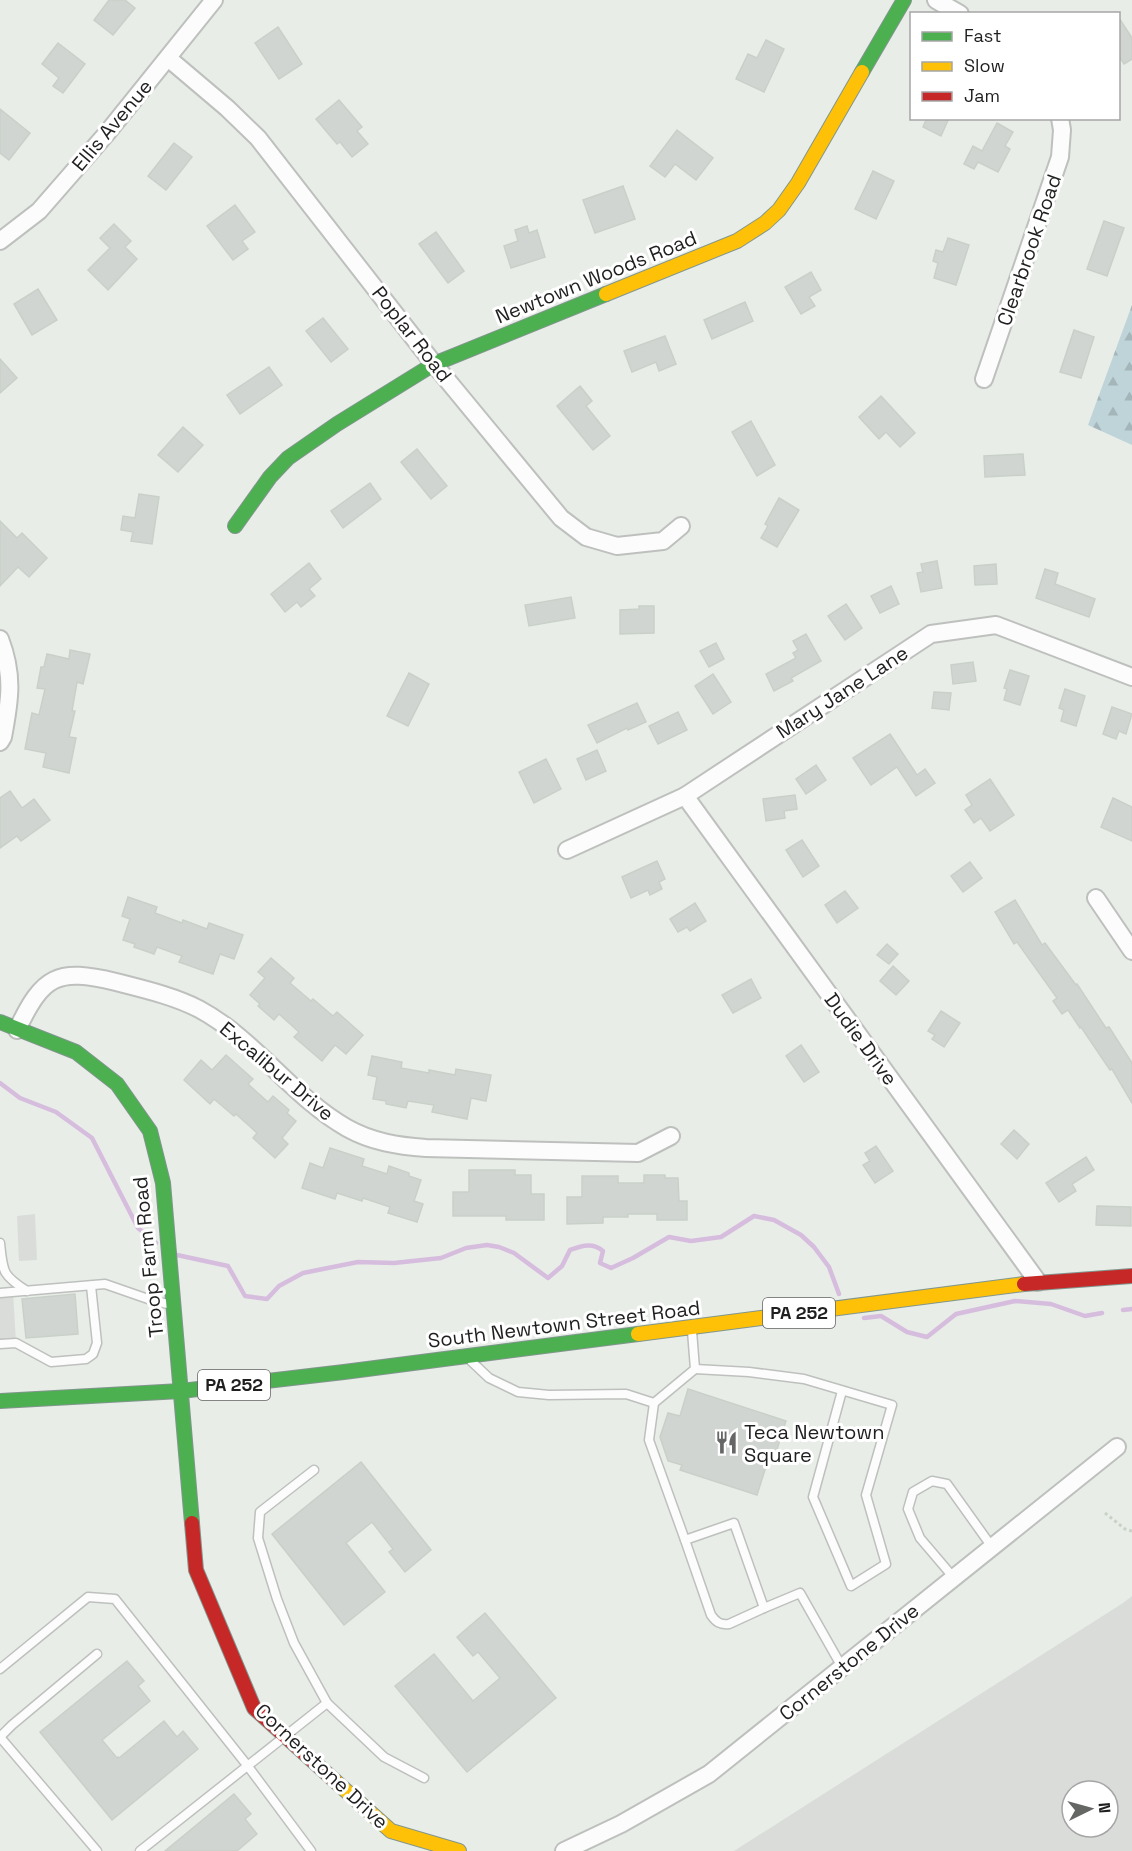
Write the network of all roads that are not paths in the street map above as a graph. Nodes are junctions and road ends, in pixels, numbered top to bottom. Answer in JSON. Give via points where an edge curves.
{"nodes":[{"id":1,"x":214,"y":0,"type":"edge"},
{"id":2,"x":904,"y":0,"type":"edge"},
{"id":3,"x":936,"y":0,"type":"edge"},
{"id":4,"x":957,"y":12,"type":"edge"},
{"id":5,"x":168,"y":58,"type":"junction"},
{"id":6,"x":1060,"y":120,"type":"edge"},
{"id":7,"x":0,"y":241,"type":"edge"},
{"id":8,"x":434,"y":364,"type":"junction"},
{"id":9,"x":984,"y":379,"type":"dead end"},
{"id":10,"x":235,"y":526,"type":"dead end"},
{"id":11,"x":681,"y":526,"type":"dead end"},
{"id":12,"x":0,"y":639,"type":"edge"},
{"id":13,"x":1132,"y":677,"type":"edge"},
{"id":14,"x":0,"y":742,"type":"edge"},
{"id":15,"x":685,"y":796,"type":"junction"},
{"id":16,"x":567,"y":850,"type":"dead end"},
{"id":17,"x":1096,"y":898,"type":"dead end"},
{"id":18,"x":1132,"y":951,"type":"edge"},
{"id":19,"x":0,"y":1022,"type":"edge"},
{"id":20,"x":17,"y":1030,"type":"junction"},
{"id":21,"x":671,"y":1136,"type":"dead end"},
{"id":22,"x":0,"y":1243,"type":"edge"},
{"id":23,"x":1132,"y":1276,"type":"edge"},
{"id":24,"x":1038,"y":1282,"type":"junction"},
{"id":25,"x":91,"y":1286,"type":"junction"},
{"id":26,"x":27,"y":1291,"type":"junction"},
{"id":27,"x":0,"y":1293,"type":"edge"},
{"id":28,"x":172,"y":1305,"type":"junction"},
{"id":29,"x":691,"y":1327,"type":"junction"},
{"id":30,"x":0,"y":1344,"type":"edge"},
{"id":31,"x":466,"y":1356,"type":"junction"},
{"id":32,"x":695,"y":1369,"type":"junction"},
{"id":33,"x":181,"y":1391,"type":"junction"},
{"id":34,"x":842,"y":1391,"type":"junction"},
{"id":35,"x":0,"y":1401,"type":"edge"},
{"id":36,"x":654,"y":1403,"type":"junction"},
{"id":37,"x":1116,"y":1448,"type":"dead end"},
{"id":38,"x":314,"y":1470,"type":"dead end"},
{"id":39,"x":685,"y":1540,"type":"junction"},
{"id":40,"x":992,"y":1547,"type":"junction"},
{"id":41,"x":954,"y":1578,"type":"junction"},
{"id":42,"x":764,"y":1608,"type":"junction"},
{"id":43,"x":97,"y":1654,"type":"dead end"},
{"id":44,"x":842,"y":1667,"type":"junction"},
{"id":45,"x":0,"y":1669,"type":"edge"},
{"id":46,"x":327,"y":1703,"type":"junction"},
{"id":47,"x":284,"y":1735,"type":"junction"},
{"id":48,"x":0,"y":1737,"type":"edge"},
{"id":49,"x":247,"y":1765,"type":"junction"},
{"id":50,"x":424,"y":1778,"type":"dead end"},
{"id":51,"x":97,"y":1851,"type":"edge"},
{"id":52,"x":140,"y":1851,"type":"edge"},
{"id":53,"x":311,"y":1851,"type":"edge"},
{"id":54,"x":459,"y":1851,"type":"edge"},
{"id":55,"x":564,"y":1851,"type":"edge"}],
"edges":[{"from":1,"to":5,"type":"street","name":"Ellis Avenue"},
{"from":2,"to":8,"type":"street","name":"Newtown Woods Road","via":[[793,192],[782,209],[759,229]]},
{"from":3,"to":4,"type":"street"},
{"from":5,"to":7,"type":"street","name":"Ellis Avenue","via":[[39,211]]},
{"from":5,"to":8,"type":"street","name":"Poplar Road","via":[[258,138]]},
{"from":6,"to":9,"type":"street","name":"Clearbrook Road","via":[[1060,157]]},
{"from":8,"to":10,"type":"street","name":"Newtown Woods Road","via":[[288,458]]},
{"from":8,"to":11,"type":"street","name":"Poplar Road","via":[[561,518],[586,537],[617,546],[663,541]]},
{"from":12,"to":14,"type":"street","via":[[7,658],[10,697]]},
{"from":13,"to":15,"type":"street","name":"Mary Jane Lane","via":[[996,625],[931,634]]},
{"from":15,"to":16,"type":"street","name":"Mary Jane Lane"},
{"from":15,"to":24,"type":"street","name":"Dudie Drive"},
{"from":17,"to":18,"type":"street"},
{"from":19,"to":20,"type":"street","name":"Troop Farm Road"},
{"from":20,"to":21,"type":"street","name":"Excalibur Drive","via":[[29,1004],[55,978],[98,978],[199,1009],[246,1043],[324,1114],[369,1139],[426,1148],[638,1153]]},
{"from":20,"to":28,"type":"street","name":"Troop Farm Road","via":[[76,1052],[117,1084],[150,1131],[163,1183]]},
{"from":22,"to":26,"type":"lane","via":[[7,1278]]},
{"from":23,"to":24,"type":"street","name":"South Newtown Street Road","number":"PA 252"},
{"from":24,"to":29,"type":"street","name":"South Newtown Street Road","number":"PA 252"},
{"from":25,"to":26,"type":"lane"},
{"from":25,"to":28,"type":"lane","via":[[105,1284]]},
{"from":25,"to":30,"type":"lane","via":[[97,1343],[86,1359],[51,1362],[16,1343]]},
{"from":26,"to":27,"type":"lane"},
{"from":28,"to":33,"type":"street","name":"Troop Farm Road"},
{"from":29,"to":31,"type":"street","name":"South Newtown Street Road","number":"PA 252"},
{"from":29,"to":32,"type":"lane"},
{"from":31,"to":33,"type":"street","name":"South Newtown Street Road","number":"PA 252"},
{"from":31,"to":36,"type":"lane","via":[[489,1378],[518,1392],[626,1394]]},
{"from":32,"to":34,"type":"lane","via":[[804,1379]]},
{"from":32,"to":36,"type":"lane"},
{"from":33,"to":35,"type":"street","name":"South Newtown Street Road","number":"PA 252"},
{"from":33,"to":47,"type":"street","name":"Cornerstone Drive","via":[[196,1570],[254,1708]]},
{"from":34,"to":34,"type":"lane","via":[[892,1406],[866,1495],[886,1564],[851,1586],[813,1497]]},
{"from":36,"to":39,"type":"lane","via":[[649,1440]]},
{"from":37,"to":40,"type":"street","name":"Cornerstone Drive"},
{"from":38,"to":46,"type":"lane","via":[[260,1512],[258,1538],[294,1643]]},
{"from":39,"to":42,"type":"lane","via":[[716,1621],[729,1624]]},
{"from":39,"to":42,"type":"lane","via":[[734,1522]]},
{"from":40,"to":41,"type":"street","name":"Cornerstone Drive"},
{"from":40,"to":41,"type":"lane","via":[[947,1484],[932,1481],[913,1492],[908,1509],[920,1538]]},
{"from":41,"to":44,"type":"street","name":"Cornerstone Drive"},
{"from":42,"to":44,"type":"lane","via":[[800,1593]]},
{"from":43,"to":48,"type":"lane"},
{"from":44,"to":55,"type":"street","name":"Cornerstone Drive","via":[[709,1774]]},
{"from":45,"to":49,"type":"lane","via":[[88,1597],[115,1599]]},
{"from":46,"to":47,"type":"lane"},
{"from":46,"to":50,"type":"lane","via":[[384,1757]]},
{"from":47,"to":49,"type":"lane"},
{"from":47,"to":54,"type":"street","name":"Cornerstone Drive","via":[[391,1831]]},
{"from":48,"to":51,"type":"lane"},
{"from":49,"to":52,"type":"lane"},
{"from":49,"to":53,"type":"lane"}]}
